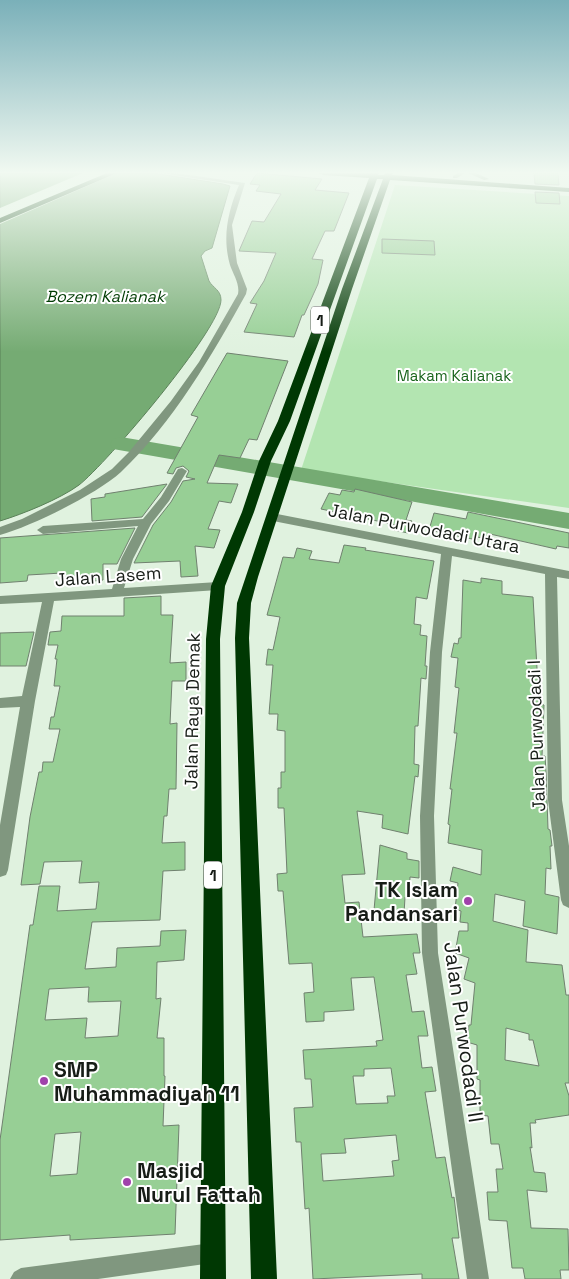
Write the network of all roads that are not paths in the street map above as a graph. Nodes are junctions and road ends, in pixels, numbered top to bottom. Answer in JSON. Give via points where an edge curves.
{"nodes":[{"id":1,"x":230,"y":233,"type":"edge"},
{"id":2,"x":351,"y":233,"type":"edge"},
{"id":3,"x":367,"y":233,"type":"edge"},
{"id":4,"x":288,"y":410,"type":"junction"},
{"id":5,"x":306,"y":412,"type":"junction"},
{"id":6,"x":182,"y":471,"type":"dead end"},
{"id":7,"x":272,"y":517,"type":"junction"},
{"id":8,"x":146,"y":522,"type":"junction"},
{"id":9,"x":43,"y":530,"type":"dead end"},
{"id":10,"x":0,"y":531,"type":"edge"},
{"id":11,"x":447,"y":550,"type":"junction"},
{"id":12,"x":551,"y":571,"type":"junction"},
{"id":13,"x":569,"y":575,"type":"edge"},
{"id":14,"x":218,"y":586,"type":"junction"},
{"id":15,"x":117,"y":591,"type":"junction"},
{"id":16,"x":49,"y":597,"type":"junction"},
{"id":17,"x":0,"y":600,"type":"edge"},
{"id":18,"x":28,"y":701,"type":"junction"},
{"id":19,"x":0,"y":703,"type":"edge"},
{"id":20,"x":6,"y":798,"type":"edge"},
{"id":21,"x":0,"y":870,"type":"edge"},
{"id":22,"x":569,"y":900,"type":"edge"},
{"id":23,"x":212,"y":1253,"type":"junction"},
{"id":24,"x":22,"y":1279,"type":"edge"},
{"id":25,"x":213,"y":1279,"type":"edge"},
{"id":26,"x":264,"y":1279,"type":"edge"},
{"id":27,"x":478,"y":1279,"type":"edge"}],
"edges":[{"from":1,"to":10,"type":"street","via":[[234,270],[243,289],[203,362],[174,403],[116,471],[84,492],[26,522]]},
{"from":2,"to":4,"type":"highway","name":"Jalan Raya Demak","number":"1"},
{"from":3,"to":5,"type":"highway","number":"1"},
{"from":4,"to":5,"type":"highway"},
{"from":4,"to":14,"type":"highway","name":"Jalan Raya Demak","number":"1","via":[[264,461],[248,512]]},
{"from":5,"to":7,"type":"highway","number":"1"},
{"from":6,"to":8,"type":"street"},
{"from":7,"to":11,"type":"street","name":"Jalan Purwodadi Utara"},
{"from":7,"to":26,"type":"highway","number":"1","via":[[244,603],[242,638]]},
{"from":8,"to":9,"type":"street"},
{"from":8,"to":15,"type":"street","via":[[127,559]]},
{"from":11,"to":12,"type":"street","name":"Jalan Purwodadi Utara"},
{"from":11,"to":27,"type":"street","name":"Jalan Purwodadi II","via":[[435,661],[427,816],[427,891],[430,953]]},
{"from":12,"to":13,"type":"street","name":"Jalan Purwodadi Utara"},
{"from":12,"to":22,"type":"street","name":"Jalan Purwodadi I","via":[[555,800]]},
{"from":14,"to":15,"type":"street","name":"Jalan Lasem"},
{"from":14,"to":23,"type":"highway","name":"Jalan Raya Demak","number":"1","via":[[213,639]]},
{"from":15,"to":16,"type":"street","name":"Jalan Lasem"},
{"from":16,"to":17,"type":"street","name":"Jalan Lasem"},
{"from":16,"to":18,"type":"street"},
{"from":18,"to":19,"type":"street"},
{"from":18,"to":20,"type":"street"},
{"from":20,"to":21,"type":"street"},
{"from":23,"to":24,"type":"street"},
{"from":23,"to":25,"type":"highway","name":"Jalan Raya Demak","number":"1"}]}
